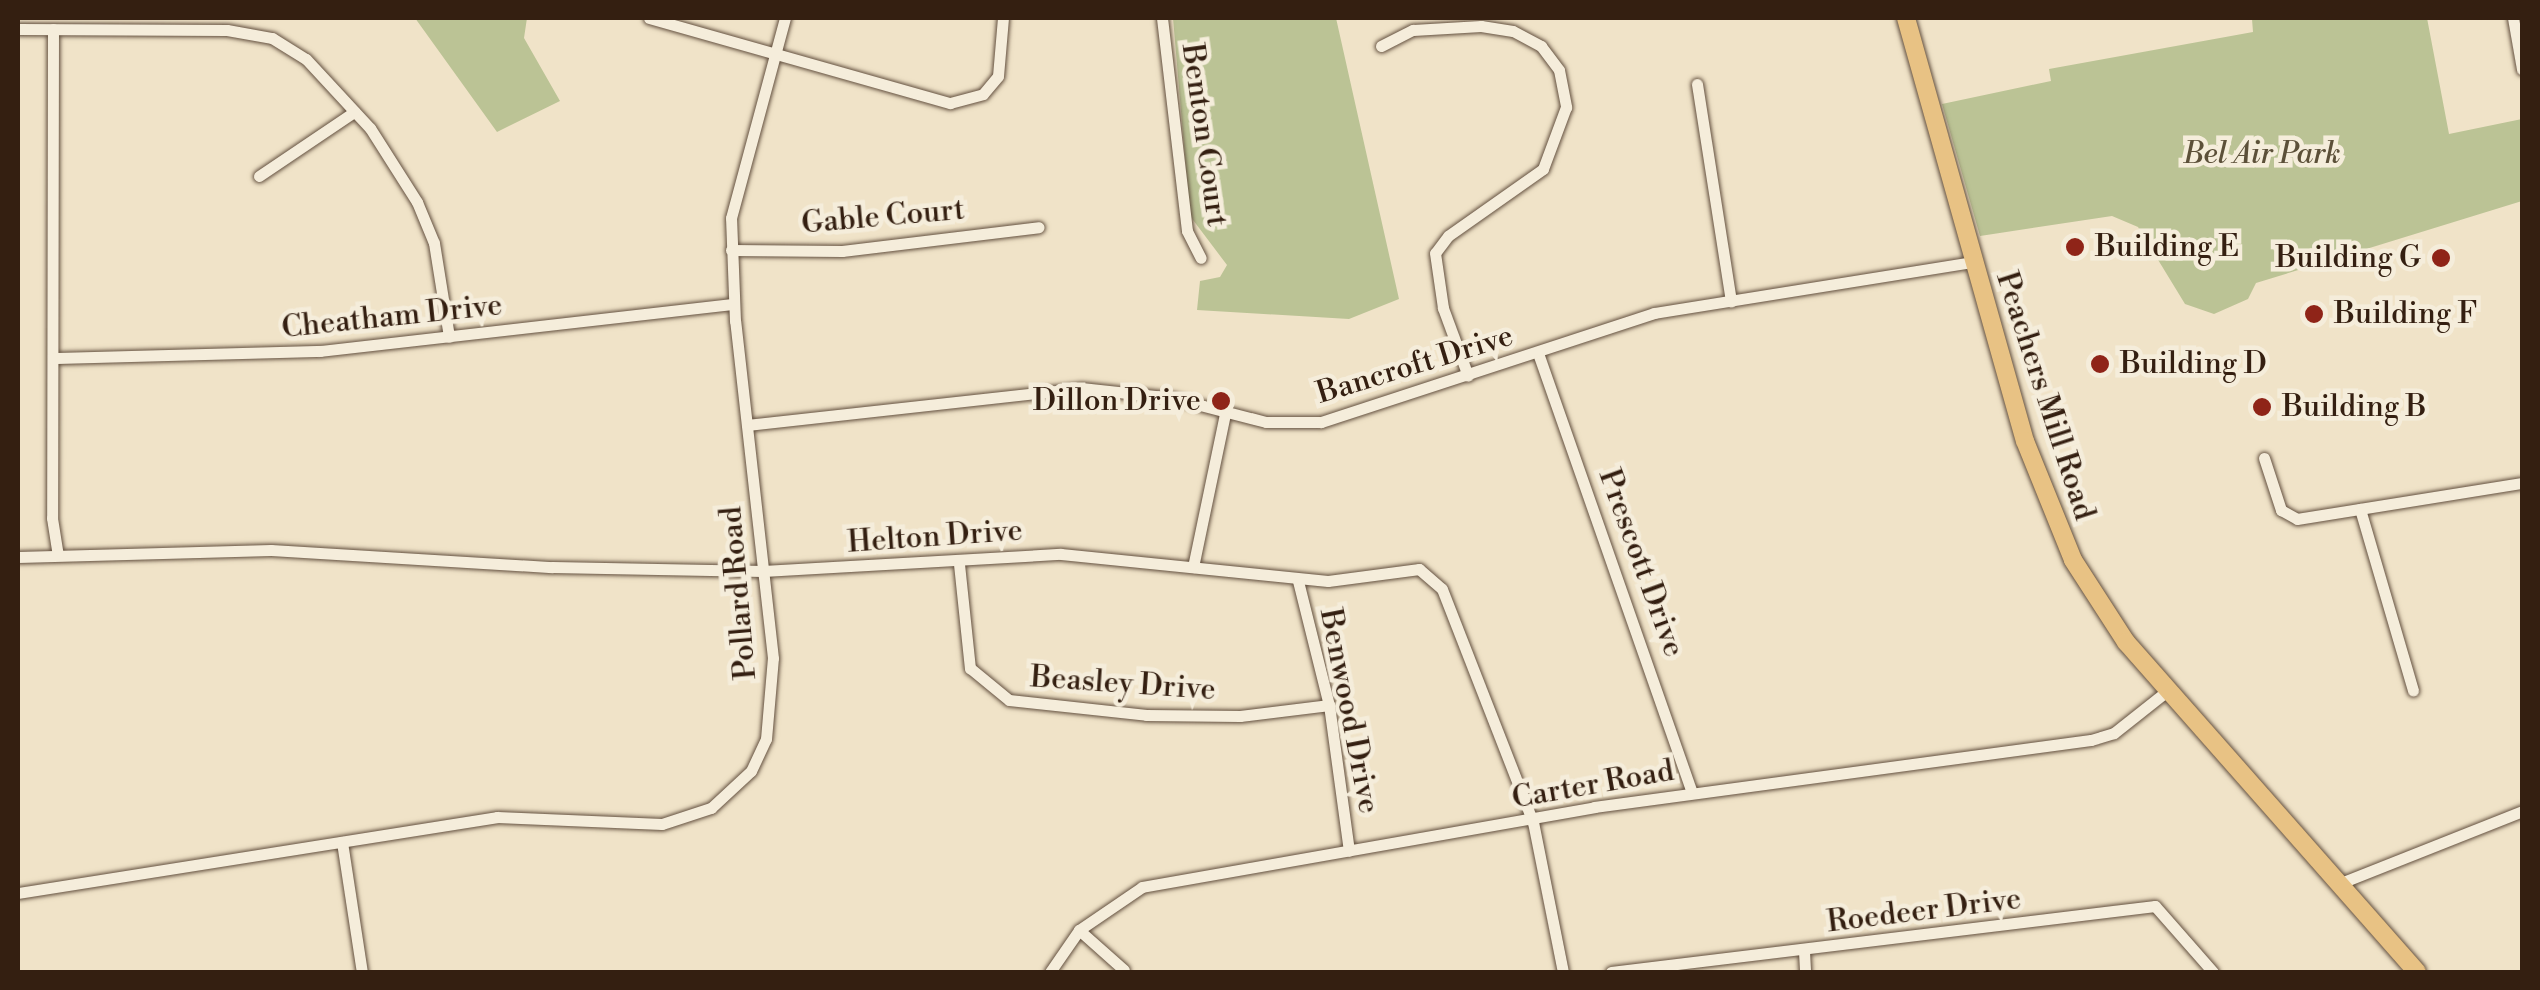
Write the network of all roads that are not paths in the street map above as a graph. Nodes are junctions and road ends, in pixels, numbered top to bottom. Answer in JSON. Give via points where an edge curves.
{"nodes":[{"id":1,"x":649,"y":18,"type":"edge"},
{"id":2,"x":785,"y":18,"type":"edge"},
{"id":3,"x":1003,"y":18,"type":"edge"},
{"id":4,"x":1162,"y":18,"type":"edge"},
{"id":5,"x":1906,"y":18,"type":"edge"},
{"id":6,"x":2514,"y":18,"type":"edge"},
{"id":7,"x":18,"y":29,"type":"edge"},
{"id":8,"x":53,"y":29,"type":"junction"},
{"id":9,"x":1381,"y":46,"type":"dead end"},
{"id":10,"x":775,"y":55,"type":"junction"},
{"id":11,"x":2522,"y":70,"type":"edge"},
{"id":12,"x":1696,"y":84,"type":"dead end"},
{"id":13,"x":354,"y":112,"type":"junction"},
{"id":14,"x":259,"y":176,"type":"dead end"},
{"id":15,"x":1040,"y":227,"type":"dead end"},
{"id":16,"x":731,"y":250,"type":"junction"},
{"id":17,"x":1201,"y":258,"type":"dead end"},
{"id":18,"x":1974,"y":262,"type":"junction"},
{"id":19,"x":1731,"y":302,"type":"junction"},
{"id":20,"x":734,"y":304,"type":"junction"},
{"id":21,"x":450,"y":337,"type":"junction"},
{"id":22,"x":1538,"y":353,"type":"junction"},
{"id":23,"x":53,"y":358,"type":"junction"},
{"id":24,"x":1468,"y":376,"type":"junction"},
{"id":25,"x":1226,"y":414,"type":"junction"},
{"id":26,"x":746,"y":425,"type":"junction"},
{"id":27,"x":2264,"y":458,"type":"dead end"},
{"id":28,"x":2522,"y":483,"type":"edge"},
{"id":29,"x":2360,"y":509,"type":"junction"},
{"id":30,"x":58,"y":556,"type":"junction"},
{"id":31,"x":18,"y":558,"type":"edge"},
{"id":32,"x":959,"y":564,"type":"junction"},
{"id":33,"x":1193,"y":567,"type":"junction"},
{"id":34,"x":764,"y":571,"type":"junction"},
{"id":35,"x":1298,"y":581,"type":"junction"},
{"id":36,"x":2414,"y":690,"type":"dead end"},
{"id":37,"x":2167,"y":691,"type":"junction"},
{"id":38,"x":1330,"y":706,"type":"junction"},
{"id":39,"x":1692,"y":792,"type":"junction"},
{"id":40,"x":2522,"y":810,"type":"edge"},
{"id":41,"x":1533,"y":822,"type":"junction"},
{"id":42,"x":342,"y":842,"type":"junction"},
{"id":43,"x":1349,"y":851,"type":"junction"},
{"id":44,"x":2338,"y":884,"type":"junction"},
{"id":45,"x":18,"y":893,"type":"edge"},
{"id":46,"x":1079,"y":930,"type":"junction"},
{"id":47,"x":1804,"y":951,"type":"junction"},
{"id":48,"x":1124,"y":970,"type":"edge"},
{"id":49,"x":362,"y":972,"type":"edge"},
{"id":50,"x":1050,"y":972,"type":"edge"},
{"id":51,"x":1563,"y":972,"type":"edge"},
{"id":52,"x":1612,"y":972,"type":"edge"},
{"id":53,"x":1806,"y":972,"type":"edge"},
{"id":54,"x":2214,"y":972,"type":"edge"},
{"id":55,"x":2417,"y":972,"type":"edge"}],
"edges":[{"from":1,"to":10,"type":"street"},
{"from":2,"to":10,"type":"street","name":"Pollard Road"},
{"from":3,"to":10,"type":"street","via":[[998,76],[983,94],[961,102]]},
{"from":4,"to":17,"type":"street","name":"Benton Court","via":[[1186,231]]},
{"from":5,"to":18,"type":"main road","name":"Peachers Mill Road"},
{"from":6,"to":11,"type":"street"},
{"from":7,"to":8,"type":"street"},
{"from":8,"to":13,"type":"street","via":[[227,30],[272,38],[306,59]]},
{"from":8,"to":23,"type":"street"},
{"from":9,"to":24,"type":"street","via":[[1413,30],[1480,26],[1513,31],[1541,46],[1559,70],[1566,108],[1544,170],[1448,236],[1435,253],[1444,308]]},
{"from":10,"to":16,"type":"street","name":"Pollard Road","via":[[738,184]]},
{"from":12,"to":19,"type":"street"},
{"from":13,"to":14,"type":"street"},
{"from":13,"to":21,"type":"street","via":[[396,165],[434,243]]},
{"from":15,"to":16,"type":"street","name":"Gable Court","via":[[842,251]]},
{"from":16,"to":20,"type":"street","name":"Pollard Road"},
{"from":18,"to":19,"type":"street","name":"Bancroft Drive"},
{"from":18,"to":37,"type":"main road","name":"Peachers Mill Road","via":[[2054,523],[2091,592]]},
{"from":19,"to":22,"type":"street","name":"Bancroft Drive","via":[[1636,318]]},
{"from":20,"to":21,"type":"street","name":"Cheatham Drive"},
{"from":20,"to":26,"type":"street","name":"Pollard Road"},
{"from":21,"to":23,"type":"street","name":"Cheatham Drive","via":[[232,357]]},
{"from":22,"to":24,"type":"street","name":"Bancroft Drive"},
{"from":22,"to":39,"type":"street","name":"Prescott Drive"},
{"from":23,"to":30,"type":"street"},
{"from":24,"to":25,"type":"street","name":"Bancroft Drive","via":[[1338,420],[1266,422]]},
{"from":25,"to":26,"type":"street","name":"Bancroft Drive","via":[[1173,398],[1081,388]]},
{"from":25,"to":33,"type":"street"},
{"from":26,"to":34,"type":"street","name":"Pollard Road"},
{"from":27,"to":29,"type":"street","via":[[2280,510],[2290,518]]},
{"from":28,"to":29,"type":"street"},
{"from":29,"to":36,"type":"street"},
{"from":30,"to":31,"type":"street","name":"Helton Drive"},
{"from":30,"to":34,"type":"street","name":"Helton Drive","via":[[271,550],[552,568]]},
{"from":32,"to":33,"type":"street","name":"Helton Drive","via":[[1062,554]]},
{"from":32,"to":34,"type":"street","name":"Helton Drive"},
{"from":32,"to":38,"type":"street","name":"Beasley Drive","via":[[970,668],[1009,700],[1146,715],[1240,716]]},
{"from":33,"to":35,"type":"street","name":"Helton Drive"},
{"from":34,"to":42,"type":"street","name":"Pollard Road","via":[[773,658],[766,739],[751,771],[711,808],[662,824],[497,817]]},
{"from":35,"to":38,"type":"street","name":"Benwood Drive"},
{"from":35,"to":41,"type":"street","name":"Helton Drive","via":[[1419,568],[1442,589]]},
{"from":37,"to":39,"type":"street","name":"Carter Road","via":[[2114,733],[2092,740]]},
{"from":37,"to":44,"type":"main road","name":"Peachers Mill Road"},
{"from":38,"to":43,"type":"street","name":"Benwood Drive"},
{"from":39,"to":41,"type":"street","name":"Carter Road"},
{"from":40,"to":44,"type":"street"},
{"from":41,"to":43,"type":"street","name":"Carter Road"},
{"from":41,"to":51,"type":"street","name":"Helton Drive"},
{"from":42,"to":45,"type":"street","name":"Pollard Road"},
{"from":42,"to":49,"type":"street"},
{"from":43,"to":46,"type":"street","name":"Carter Road","via":[[1142,887]]},
{"from":44,"to":55,"type":"main road","name":"Peachers Mill Road"},
{"from":46,"to":48,"type":"street"},
{"from":46,"to":50,"type":"street","name":"Carter Road"},
{"from":47,"to":52,"type":"street","name":"Roedeer Drive"},
{"from":47,"to":53,"type":"street"},
{"from":47,"to":54,"type":"street","name":"Roedeer Drive","via":[[2155,906]]}]}
